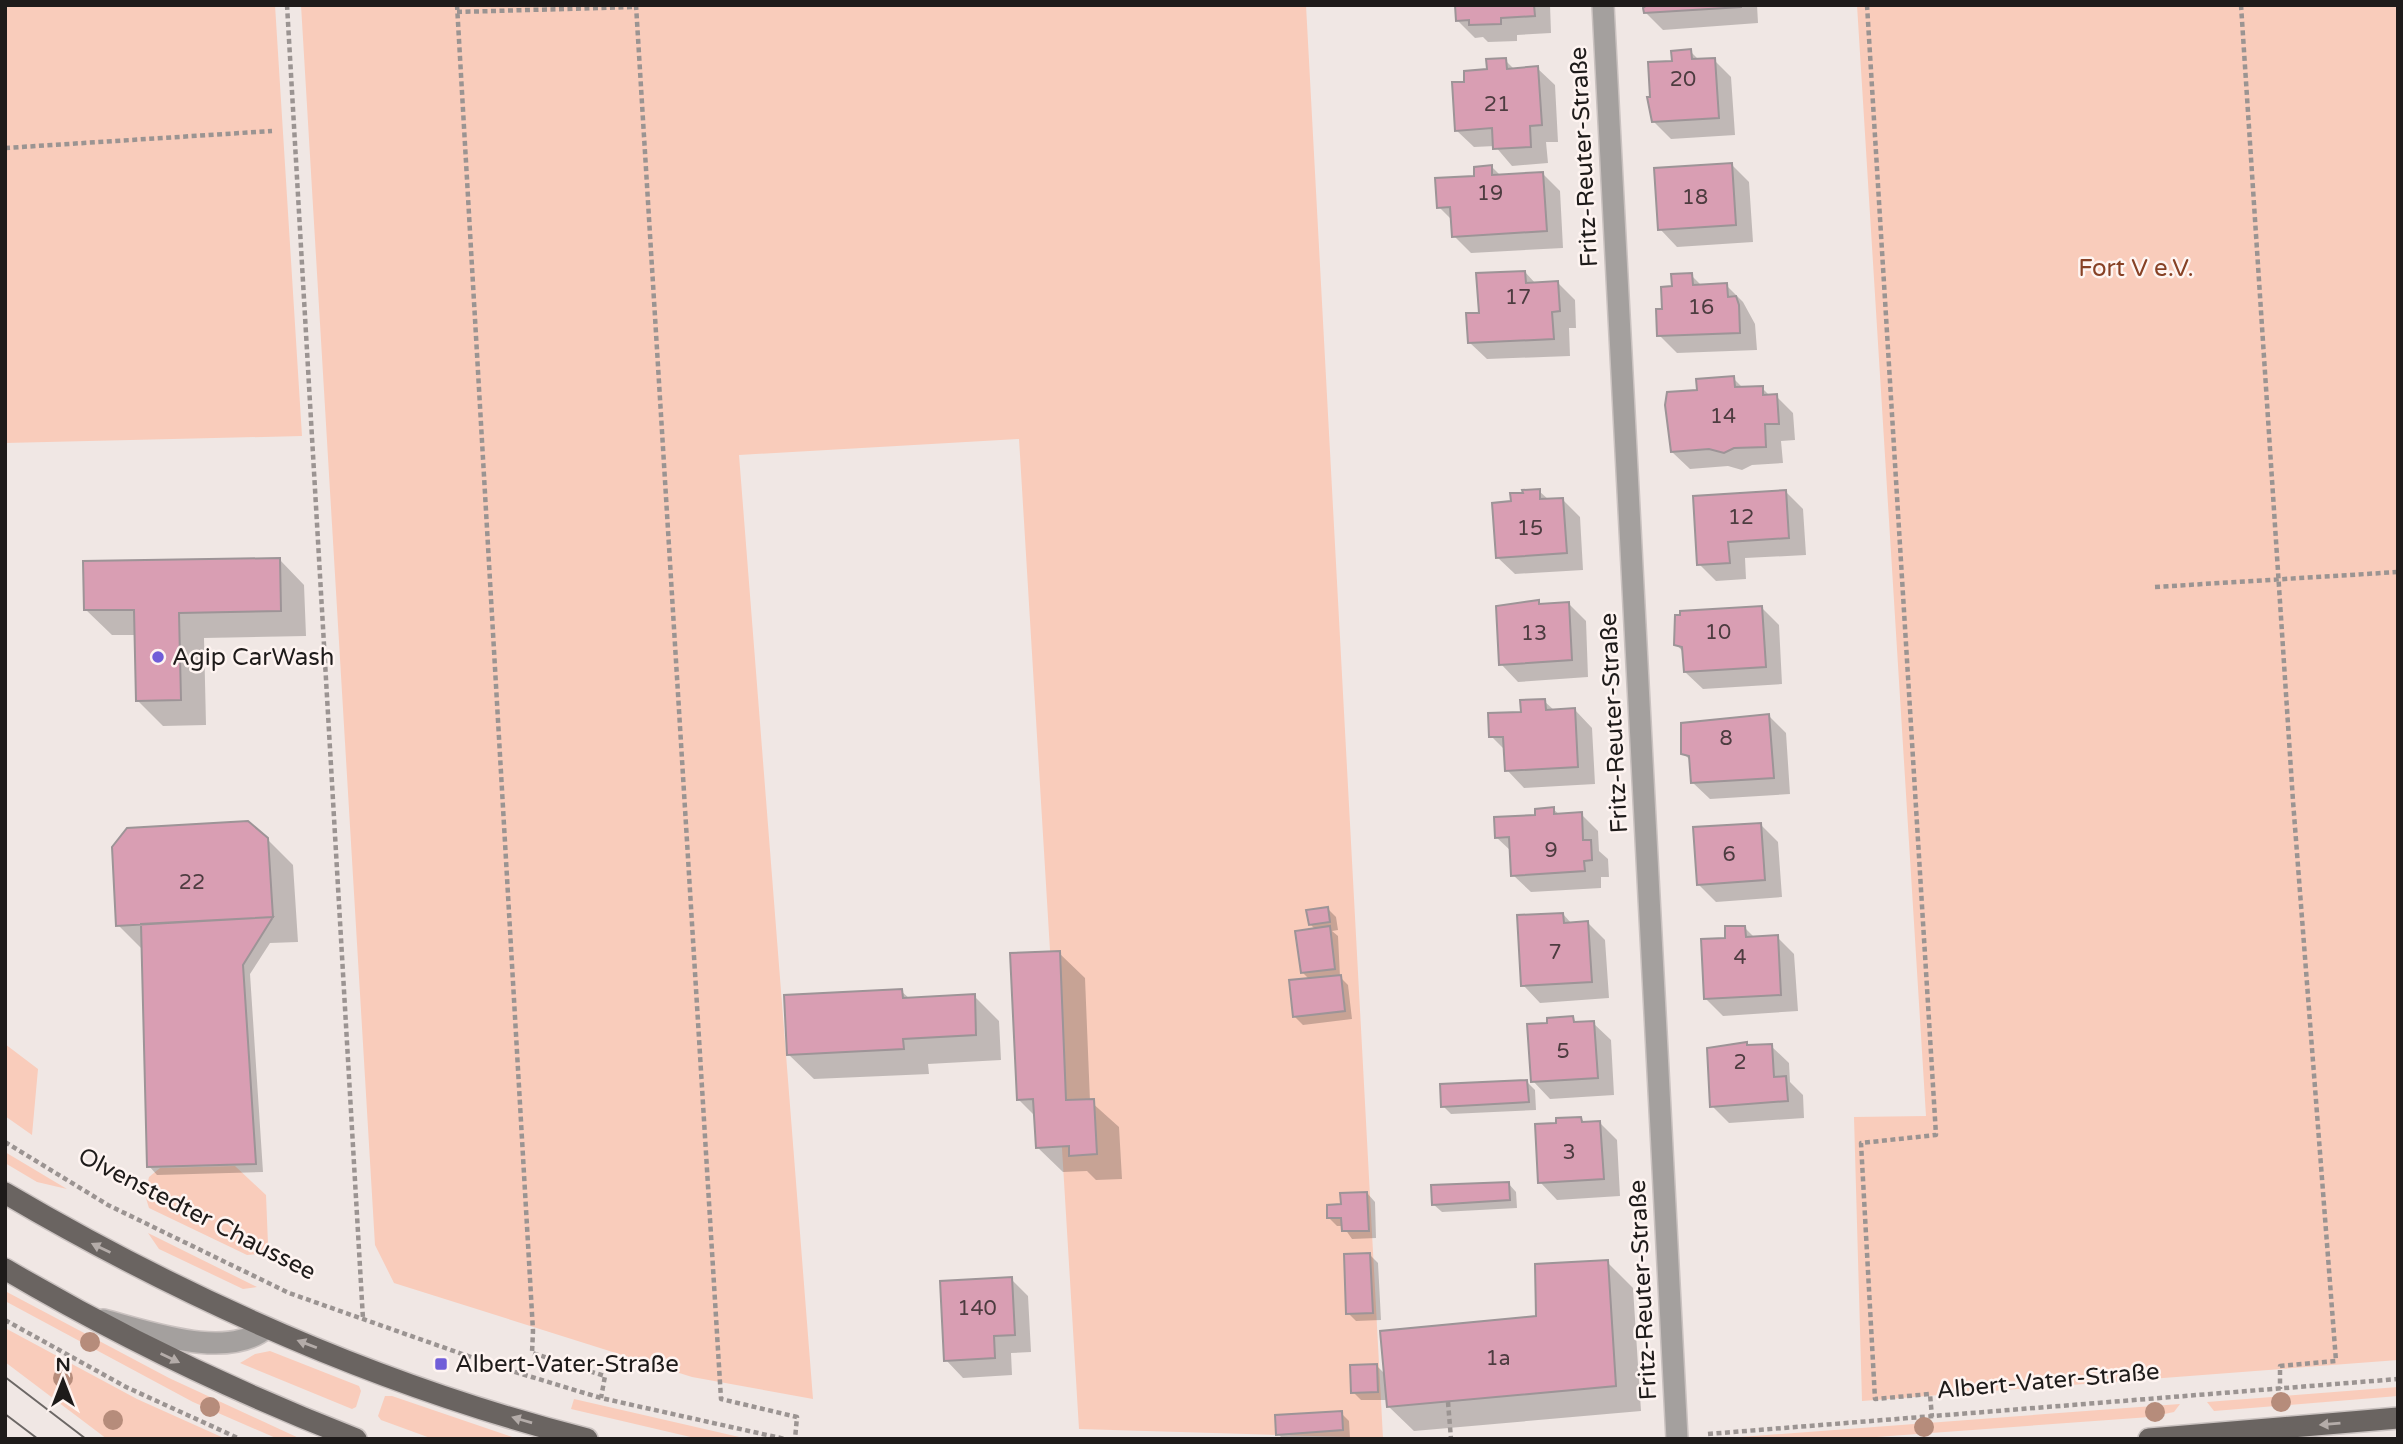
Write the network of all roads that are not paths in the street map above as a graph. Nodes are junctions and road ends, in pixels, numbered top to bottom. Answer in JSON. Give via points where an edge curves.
{"nodes":[{"id":1,"x":1603,"y":5,"type":"edge"},
{"id":2,"x":5,"y":1193,"type":"edge"},
{"id":3,"x":5,"y":1269,"type":"edge"},
{"id":4,"x":88,"y":1316,"type":"junction"},
{"id":5,"x":266,"y":1328,"type":"junction"},
{"id":6,"x":2398,"y":1418,"type":"edge"},
{"id":7,"x":356,"y":1439,"type":"edge"},
{"id":8,"x":587,"y":1439,"type":"edge"},
{"id":9,"x":1677,"y":1439,"type":"edge"},
{"id":10,"x":2149,"y":1439,"type":"edge"}],
"edges":[{"from":1,"to":9,"type":"street","name":"Fritz-Reuter-Straße"},
{"from":5,"to":2,"type":"main road","one_way":true,"via":[[86,1241]]},
{"from":3,"to":4,"type":"main road"},
{"from":4,"to":5,"type":"street","via":[[216,1343],[253,1337]]},
{"from":4,"to":7,"type":"main road","one_way":true,"via":[[221,1382]]},
{"from":8,"to":5,"type":"main road","one_way":true,"via":[[431,1391]]},
{"from":6,"to":10,"type":"main road","one_way":true}]}
